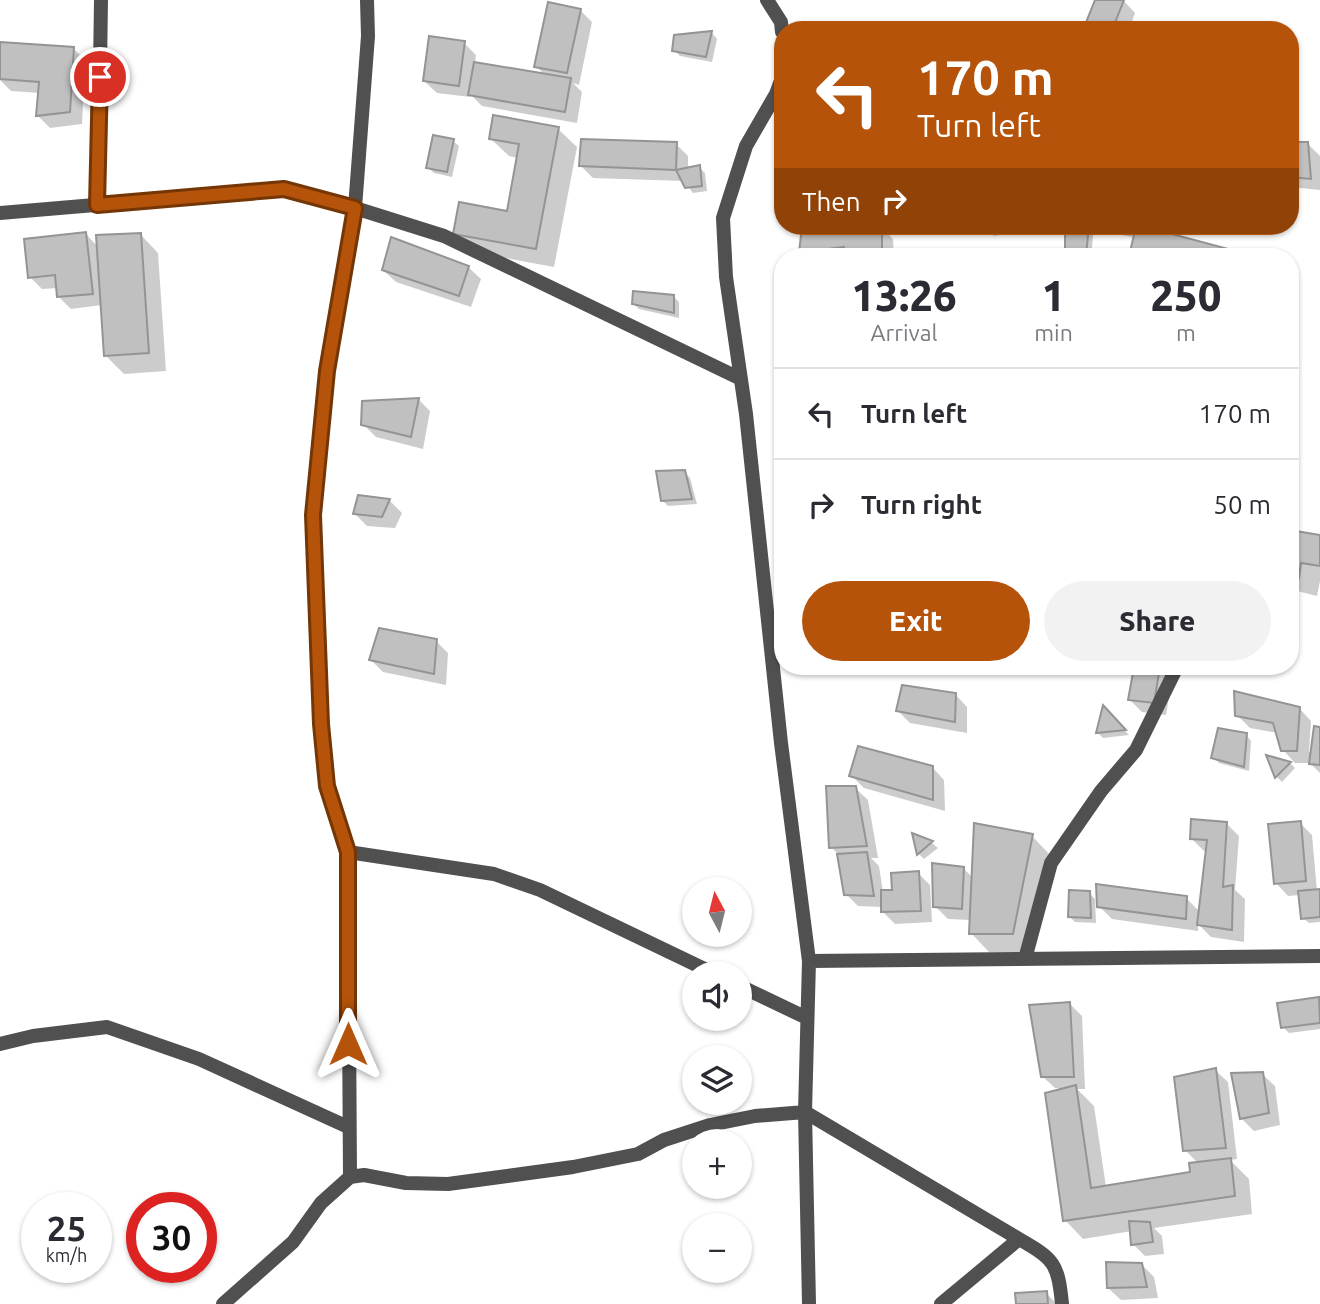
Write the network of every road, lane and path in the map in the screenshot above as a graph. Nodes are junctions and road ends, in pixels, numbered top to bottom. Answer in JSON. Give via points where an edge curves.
{"nodes":[{"id":1,"x":101,"y":0,"type":"edge"},
{"id":2,"x":367,"y":0,"type":"edge"},
{"id":3,"x":767,"y":0,"type":"edge"},
{"id":4,"x":780,"y":21,"type":"edge"},
{"id":5,"x":774,"y":97,"type":"edge"},
{"id":6,"x":97,"y":205,"type":"junction"},
{"id":7,"x":355,"y":208,"type":"junction"},
{"id":8,"x":0,"y":213,"type":"edge"},
{"id":9,"x":741,"y":379,"type":"junction"},
{"id":10,"x":1173,"y":675,"type":"edge"},
{"id":11,"x":348,"y":852,"type":"junction"},
{"id":12,"x":1320,"y":956,"type":"edge"},
{"id":13,"x":1024,"y":959,"type":"junction"},
{"id":14,"x":688,"y":961,"type":"edge"},
{"id":15,"x":809,"y":961,"type":"junction"},
{"id":16,"x":752,"y":992,"type":"edge"},
{"id":17,"x":807,"y":1018,"type":"junction"},
{"id":18,"x":0,"y":1044,"type":"edge"},
{"id":19,"x":805,"y":1112,"type":"junction"},
{"id":20,"x":348,"y":1127,"type":"junction"},
{"id":21,"x":350,"y":1177,"type":"junction"},
{"id":22,"x":1019,"y":1239,"type":"junction"},
{"id":23,"x":223,"y":1304,"type":"edge"},
{"id":24,"x":809,"y":1304,"type":"edge"},
{"id":25,"x":941,"y":1304,"type":"edge"},
{"id":26,"x":1062,"y":1304,"type":"edge"}],
"edges":[{"from":1,"to":6,"type":"street"},
{"from":2,"to":7,"type":"street"},
{"from":3,"to":4,"type":"street"},
{"from":5,"to":9,"type":"street","via":[[746,146],[723,218],[726,277]]},
{"from":6,"to":7,"type":"street","via":[[284,189]]},
{"from":6,"to":8,"type":"street"},
{"from":7,"to":9,"type":"street","via":[[444,236]]},
{"from":7,"to":11,"type":"street","via":[[327,371],[313,515],[327,786]]},
{"from":9,"to":15,"type":"street"},
{"from":10,"to":13,"type":"street","via":[[1136,751],[1101,791],[1051,863]]},
{"from":11,"to":14,"type":"street","via":[[494,874],[540,890]]},
{"from":11,"to":20,"type":"street"},
{"from":12,"to":13,"type":"street"},
{"from":13,"to":15,"type":"street"},
{"from":15,"to":17,"type":"street"},
{"from":16,"to":17,"type":"street"},
{"from":17,"to":19,"type":"street"},
{"from":18,"to":20,"type":"street","via":[[107,1027],[199,1059]]},
{"from":19,"to":21,"type":"street","via":[[710,1125],[638,1154],[573,1167],[448,1184]]},
{"from":19,"to":22,"type":"street"},
{"from":19,"to":24,"type":"street"},
{"from":20,"to":21,"type":"street"},
{"from":21,"to":23,"type":"street","via":[[321,1203],[293,1242]]},
{"from":22,"to":25,"type":"street"},
{"from":22,"to":26,"type":"street","via":[[1053,1263]]}]}
